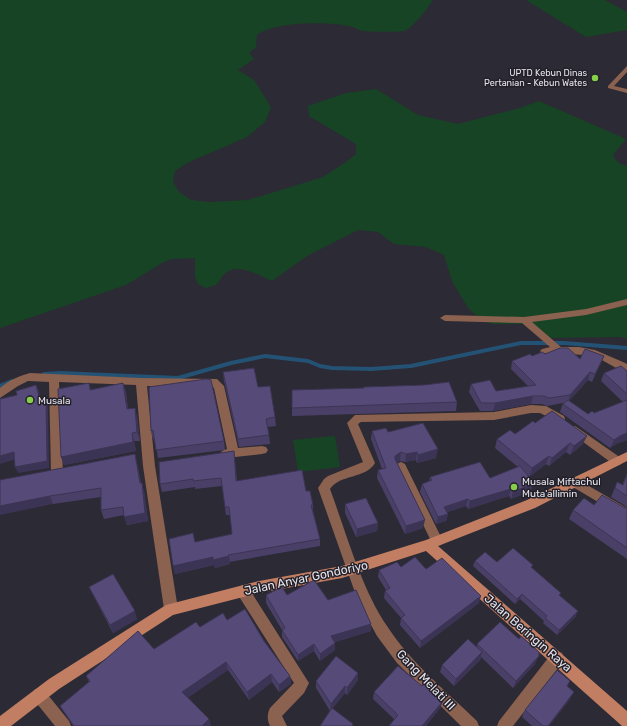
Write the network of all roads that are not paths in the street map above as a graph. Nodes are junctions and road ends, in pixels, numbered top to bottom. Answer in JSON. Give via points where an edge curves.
{"nodes":[{"id":1,"x":627,"y":68,"type":"edge"},
{"id":2,"x":627,"y":90,"type":"edge"},
{"id":3,"x":627,"y":302,"type":"edge"},
{"id":4,"x":445,"y":318,"type":"dead end"},
{"id":5,"x":524,"y":320,"type":"junction"},
{"id":6,"x":557,"y":348,"type":"junction"},
{"id":7,"x":545,"y":351,"type":"dead end"},
{"id":8,"x":627,"y":370,"type":"edge"},
{"id":9,"x":54,"y":377,"type":"junction"},
{"id":10,"x":141,"y":382,"type":"junction"},
{"id":11,"x":0,"y":394,"type":"edge"},
{"id":12,"x":262,"y":450,"type":"dead end"},
{"id":13,"x":233,"y":453,"type":"junction"},
{"id":14,"x":218,"y":455,"type":"edge"},
{"id":15,"x":622,"y":458,"type":"edge"},
{"id":16,"x":401,"y":467,"type":"edge"},
{"id":17,"x":72,"y":470,"type":"edge"},
{"id":18,"x":57,"y":473,"type":"junction"},
{"id":19,"x":42,"y":476,"type":"edge"},
{"id":20,"x":575,"y":483,"type":"junction"},
{"id":21,"x":627,"y":514,"type":"edge"},
{"id":22,"x":432,"y":543,"type":"junction"},
{"id":23,"x":353,"y":569,"type":"junction"},
{"id":24,"x":243,"y":591,"type":"junction"},
{"id":25,"x":171,"y":609,"type":"junction"},
{"id":26,"x":557,"y":658,"type":"junction"},
{"id":27,"x":39,"y":695,"type":"junction"},
{"id":28,"x":627,"y":721,"type":"edge"},
{"id":29,"x":0,"y":725,"type":"edge"},
{"id":30,"x":470,"y":725,"type":"edge"},
{"id":31,"x":64,"y":726,"type":"edge"},
{"id":32,"x":280,"y":726,"type":"edge"},
{"id":33,"x":504,"y":726,"type":"edge"}],
"edges":[{"from":1,"to":2,"type":"street","via":[[610,87]]},
{"from":3,"to":5,"type":"street","via":[[586,312]]},
{"from":4,"to":5,"type":"street"},
{"from":5,"to":6,"type":"street"},
{"from":6,"to":7,"type":"street"},
{"from":6,"to":8,"type":"street","via":[[601,354]]},
{"from":9,"to":10,"type":"street"},
{"from":9,"to":11,"type":"street","via":[[30,377],[8,386]]},
{"from":9,"to":18,"type":"street"},
{"from":10,"to":13,"type":"street","via":[[217,383]]},
{"from":10,"to":25,"type":"street","via":[[149,460]]},
{"from":12,"to":13,"type":"street"},
{"from":13,"to":14,"type":"street"},
{"from":15,"to":20,"type":"street","name":"Jalan Anyar Gondoriyo"},
{"from":15,"to":23,"type":"street","name":"Gang Melati III","via":[[542,409],[494,416],[356,420],[352,423],[369,463],[328,482],[324,488]]},
{"from":16,"to":22,"type":"street"},
{"from":17,"to":18,"type":"street"},
{"from":18,"to":19,"type":"street"},
{"from":20,"to":21,"type":"street"},
{"from":20,"to":22,"type":"street","name":"Jalan Anyar Gondoriyo","via":[[531,504]]},
{"from":22,"to":23,"type":"street","name":"Jalan Anyar Gondoriyo"},
{"from":22,"to":26,"type":"street","name":"Jalan Beringin Raya"},
{"from":23,"to":24,"type":"street","name":"Jalan Anyar Gondoriyo"},
{"from":23,"to":30,"type":"street","name":"Gang Melati III","via":[[365,601],[382,631],[402,658]]},
{"from":24,"to":25,"type":"street","name":"Jalan Anyar Gondoriyo"},
{"from":24,"to":32,"type":"street","via":[[302,683],[275,713],[275,720]]},
{"from":25,"to":27,"type":"street","name":"Jalan Anyar Gondoriyo"},
{"from":26,"to":28,"type":"street","name":"Jalan Beringin Raya"},
{"from":26,"to":33,"type":"street"},
{"from":27,"to":29,"type":"street","name":"Jalan Anyar Gondoriyo"},
{"from":27,"to":31,"type":"street"}]}
